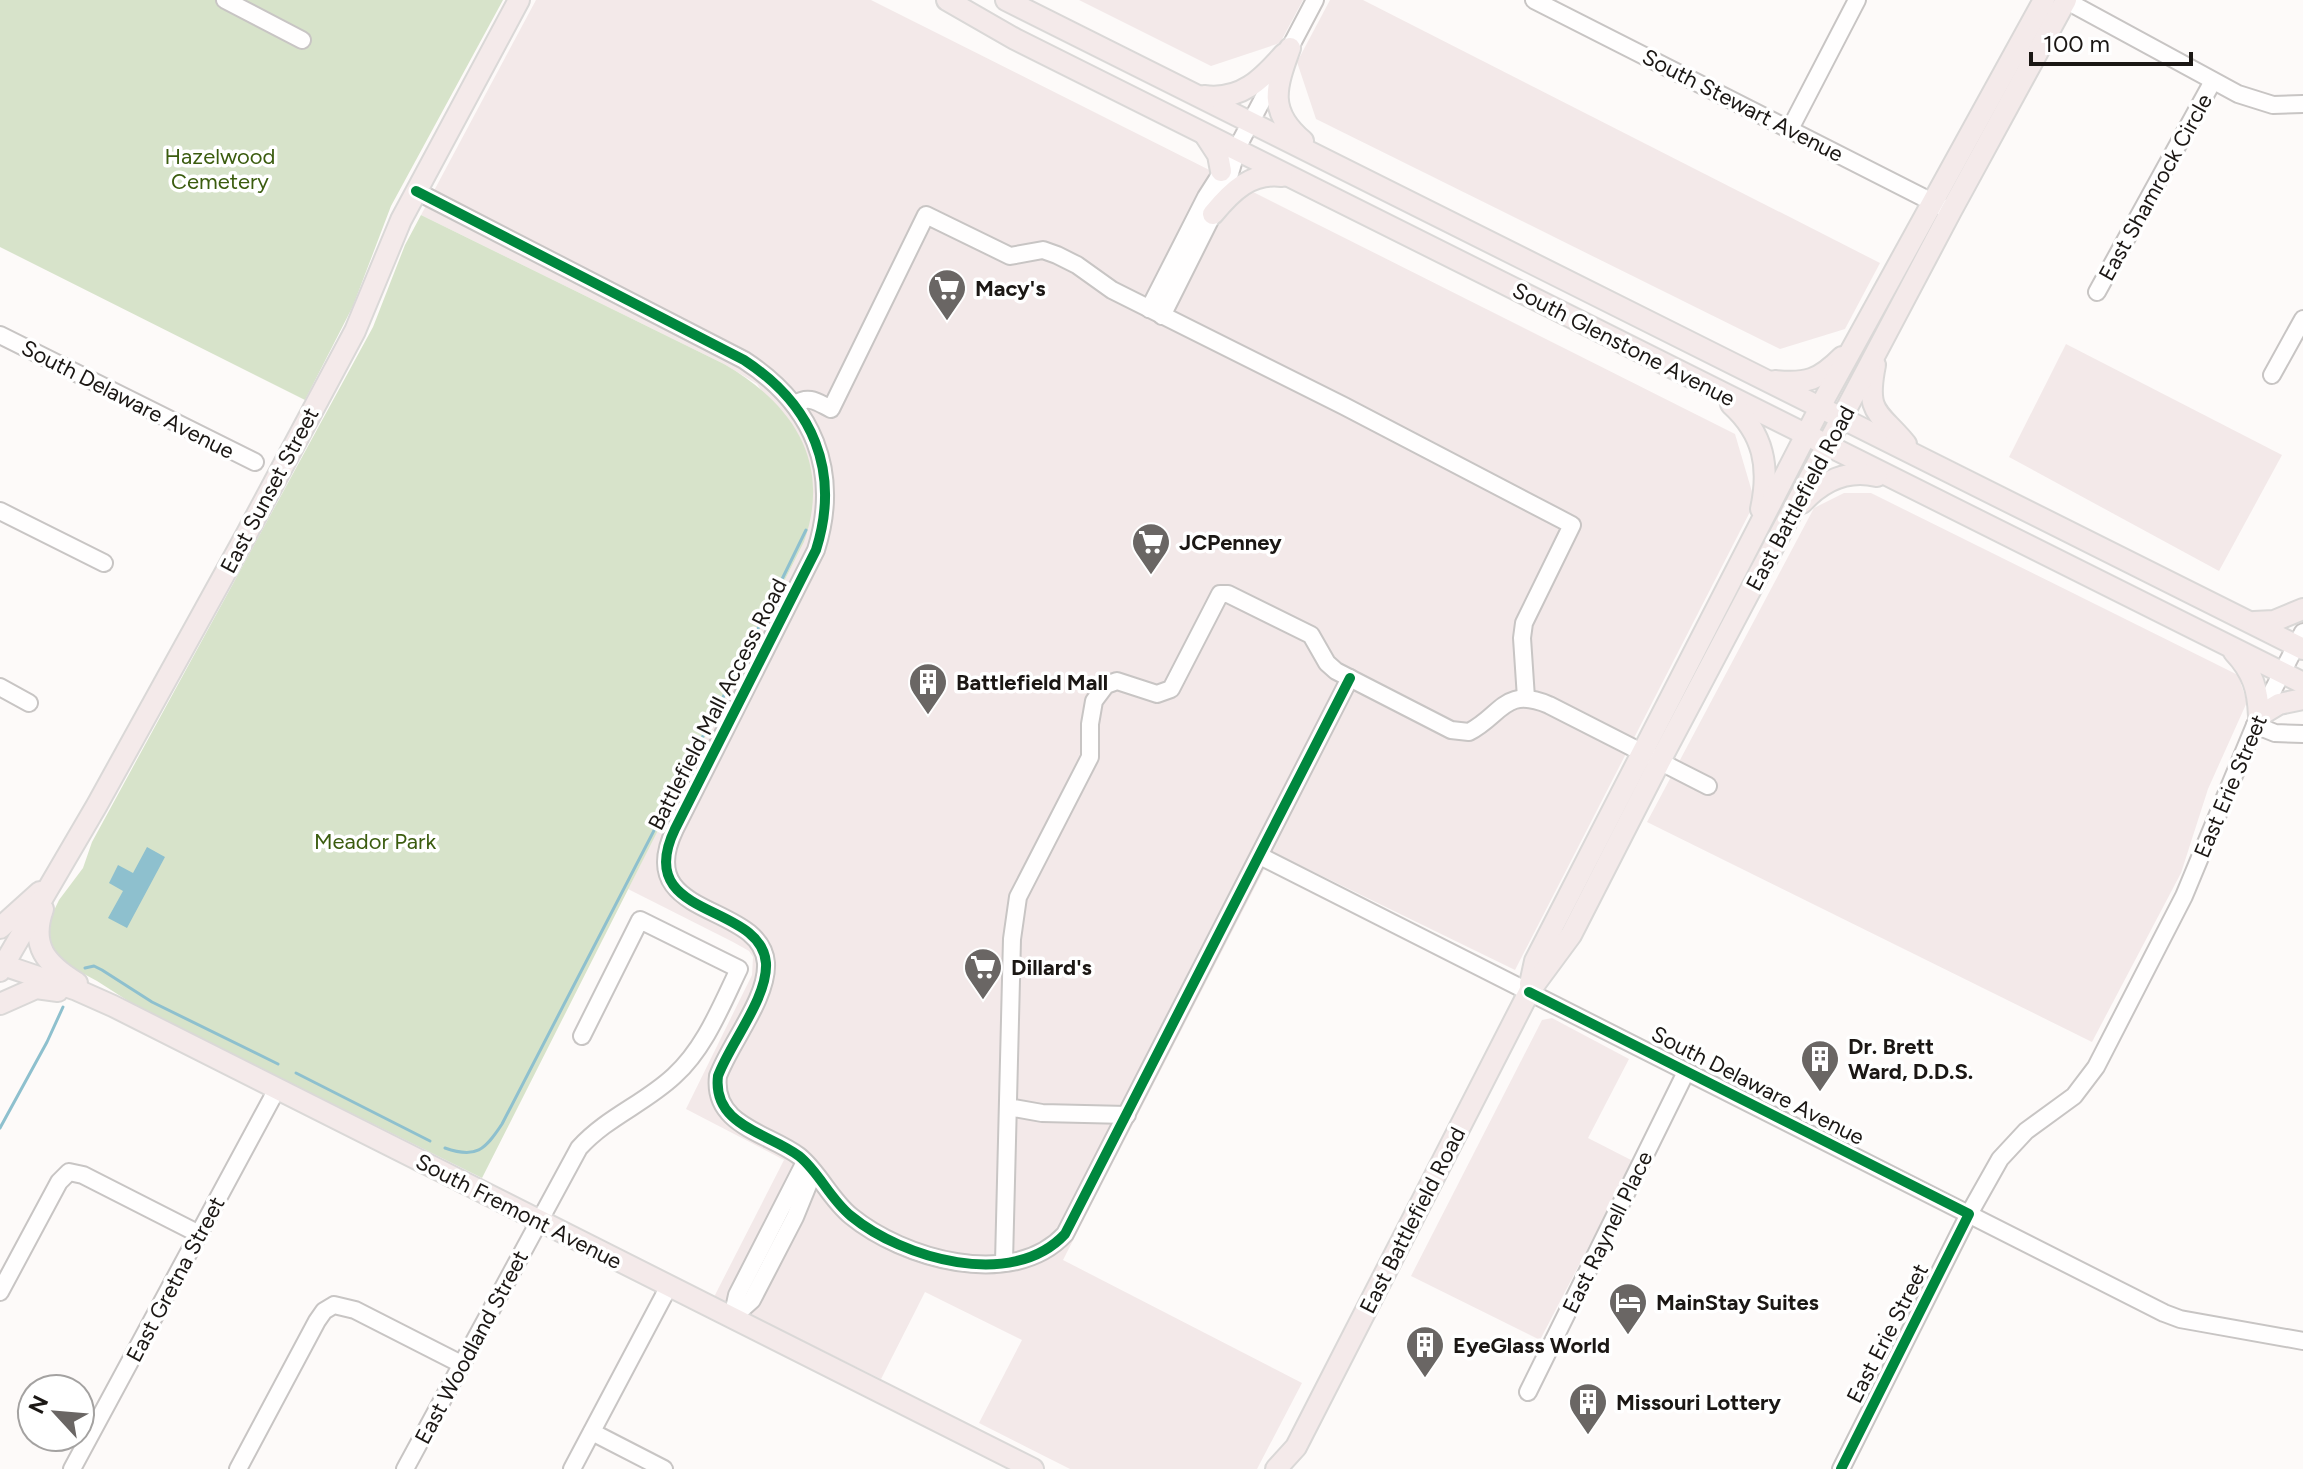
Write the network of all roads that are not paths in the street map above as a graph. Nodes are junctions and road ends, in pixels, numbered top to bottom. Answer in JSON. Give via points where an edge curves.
{"nodes":[{"id":1,"x":225,"y":0,"type":"edge"},
{"id":2,"x":519,"y":0,"type":"edge"},
{"id":3,"x":947,"y":0,"type":"edge"},
{"id":4,"x":1006,"y":0,"type":"edge"},
{"id":5,"x":1315,"y":0,"type":"edge"},
{"id":6,"x":1534,"y":0,"type":"edge"},
{"id":7,"x":1857,"y":0,"type":"edge"},
{"id":8,"x":2044,"y":0,"type":"edge"},
{"id":9,"x":2066,"y":0,"type":"edge"},
{"id":10,"x":302,"y":40,"type":"dead end"},
{"id":11,"x":1290,"y":48,"type":"junction"},
{"id":12,"x":2213,"y":81,"type":"junction"},
{"id":13,"x":1197,"y":95,"type":"junction"},
{"id":14,"x":2303,"y":104,"type":"edge"},
{"id":15,"x":1251,"y":122,"type":"junction"},
{"id":16,"x":1790,"y":129,"type":"junction"},
{"id":17,"x":1205,"y":135,"type":"junction"},
{"id":18,"x":1236,"y":150,"type":"junction"},
{"id":19,"x":1333,"y":163,"type":"junction"},
{"id":20,"x":1221,"y":171,"type":"junction"},
{"id":21,"x":1292,"y":178,"type":"junction"},
{"id":22,"x":416,"y":191,"type":"junction"},
{"id":23,"x":1942,"y":207,"type":"junction"},
{"id":24,"x":1213,"y":214,"type":"junction"},
{"id":25,"x":2097,"y":292,"type":"dead end"},
{"id":26,"x":1156,"y":312,"type":"junction"},
{"id":27,"x":2303,"y":319,"type":"edge"},
{"id":28,"x":0,"y":335,"type":"edge"},
{"id":29,"x":1853,"y":345,"type":"junction"},
{"id":30,"x":1878,"y":350,"type":"junction"},
{"id":31,"x":2272,"y":375,"type":"dead end"},
{"id":32,"x":1767,"y":380,"type":"junction"},
{"id":33,"x":1717,"y":391,"type":"junction"},
{"id":34,"x":795,"y":404,"type":"junction"},
{"id":35,"x":1820,"y":407,"type":"junction"},
{"id":36,"x":1842,"y":418,"type":"junction"},
{"id":37,"x":1805,"y":436,"type":"junction"},
{"id":38,"x":1827,"y":446,"type":"junction"},
{"id":39,"x":1917,"y":456,"type":"junction"},
{"id":40,"x":255,"y":462,"type":"dead end"},
{"id":41,"x":1896,"y":480,"type":"junction"},
{"id":42,"x":0,"y":511,"type":"edge"},
{"id":43,"x":1791,"y":515,"type":"junction"},
{"id":44,"x":1756,"y":532,"type":"junction"},
{"id":45,"x":104,"y":563,"type":"dead end"},
{"id":46,"x":2303,"y":609,"type":"edge"},
{"id":47,"x":2248,"y":621,"type":"junction"},
{"id":48,"x":2301,"y":642,"type":"edge"},
{"id":49,"x":2228,"y":646,"type":"junction"},
{"id":50,"x":2282,"y":673,"type":"junction"},
{"id":51,"x":1350,"y":678,"type":"junction"},
{"id":52,"x":2303,"y":683,"type":"edge"},
{"id":53,"x":0,"y":687,"type":"edge"},
{"id":54,"x":1528,"y":698,"type":"junction"},
{"id":55,"x":2303,"y":699,"type":"edge"},
{"id":56,"x":29,"y":703,"type":"dead end"},
{"id":57,"x":2257,"y":721,"type":"junction"},
{"id":58,"x":2303,"y":734,"type":"edge"},
{"id":59,"x":1651,"y":756,"type":"junction"},
{"id":60,"x":1708,"y":786,"type":"dead end"},
{"id":61,"x":1260,"y":856,"type":"junction"},
{"id":62,"x":52,"y":882,"type":"junction"},
{"id":63,"x":0,"y":928,"type":"edge"},
{"id":64,"x":1,"y":967,"type":"edge"},
{"id":65,"x":1529,"y":992,"type":"junction"},
{"id":66,"x":97,"y":998,"type":"junction"},
{"id":67,"x":0,"y":1004,"type":"edge"},
{"id":68,"x":582,"y":1036,"type":"dead end"},
{"id":69,"x":1686,"y":1072,"type":"junction"},
{"id":70,"x":277,"y":1089,"type":"junction"},
{"id":71,"x":1008,"y":1107,"type":"junction"},
{"id":72,"x":1127,"y":1115,"type":"junction"},
{"id":73,"x":809,"y":1168,"type":"junction"},
{"id":74,"x":834,"y":1201,"type":"junction"},
{"id":75,"x":1969,"y":1214,"type":"junction"},
{"id":76,"x":795,"y":1217,"type":"junction"},
{"id":77,"x":538,"y":1221,"type":"junction"},
{"id":78,"x":199,"y":1234,"type":"junction"},
{"id":79,"x":1004,"y":1262,"type":"junction"},
{"id":80,"x":669,"y":1286,"type":"junction"},
{"id":81,"x":0,"y":1292,"type":"edge"},
{"id":82,"x":732,"y":1318,"type":"junction"},
{"id":83,"x":2303,"y":1341,"type":"edge"},
{"id":84,"x":461,"y":1364,"type":"junction"},
{"id":85,"x":1528,"y":1392,"type":"dead end"},
{"id":86,"x":592,"y":1432,"type":"junction"},
{"id":87,"x":1296,"y":1447,"type":"junction"},
{"id":88,"x":72,"y":1469,"type":"edge"},
{"id":89,"x":238,"y":1469,"type":"edge"},
{"id":90,"x":405,"y":1469,"type":"edge"},
{"id":91,"x":572,"y":1469,"type":"edge"},
{"id":92,"x":664,"y":1469,"type":"edge"},
{"id":93,"x":1033,"y":1469,"type":"edge"},
{"id":94,"x":1276,"y":1469,"type":"edge"},
{"id":95,"x":1293,"y":1469,"type":"edge"},
{"id":96,"x":1841,"y":1469,"type":"edge"}],
"edges":[{"from":1,"to":10,"type":"street"},
{"from":2,"to":22,"type":"main road","name":"East Sunset Street"},
{"from":3,"to":17,"type":"main road","name":"South Glenstone Avenue"},
{"from":4,"to":13,"type":"main road","name":"South Glenstone Avenue"},
{"from":5,"to":11,"type":"street"},
{"from":6,"to":16,"type":"street","name":"South Stewart Avenue"},
{"from":7,"to":16,"type":"street"},
{"from":8,"to":23,"type":"main road","name":"East Battlefield Road"},
{"from":9,"to":12,"type":"street"},
{"from":9,"to":23,"type":"main road","name":"East Battlefield Road"},
{"from":11,"to":13,"type":"main road","via":[[1245,91],[1220,98]]},
{"from":11,"to":15,"type":"street"},
{"from":11,"to":19,"type":"main road","via":[[1277,90],[1279,109],[1295,134]]},
{"from":12,"to":14,"type":"street","via":[[2253,101]]},
{"from":12,"to":25,"type":"street","name":"East Shamrock Circle"},
{"from":13,"to":15,"type":"main road","name":"South Glenstone Avenue"},
{"from":15,"to":18,"type":"street"},
{"from":15,"to":19,"type":"main road","name":"South Glenstone Avenue"},
{"from":16,"to":23,"type":"street","name":"South Stewart Avenue"},
{"from":17,"to":18,"type":"main road","name":"South Glenstone Avenue"},
{"from":17,"to":20,"type":"main road"},
{"from":18,"to":20,"type":"street"},
{"from":18,"to":21,"type":"main road","name":"South Glenstone Avenue"},
{"from":18,"to":24,"type":"street"},
{"from":19,"to":32,"type":"main road","name":"South Glenstone Avenue"},
{"from":20,"to":26,"type":"street"},
{"from":21,"to":24,"type":"main road","via":[[1254,178]]},
{"from":21,"to":33,"type":"main road","name":"South Glenstone Avenue"},
{"from":22,"to":34,"type":"street","name":"Battlefield Mall Access Road","via":[[729,351],[770,378]]},
{"from":22,"to":62,"type":"main road","name":"East Sunset Street","via":[[355,331]]},
{"from":23,"to":29,"type":"main road","name":"East Battlefield Road"},
{"from":23,"to":30,"type":"main road","name":"East Battlefield Road"},
{"from":24,"to":26,"type":"street"},
{"from":26,"to":34,"type":"street","via":[[1057,255],[1043,250],[1010,256],[926,215],[831,409],[810,399]]},
{"from":26,"to":54,"type":"street","via":[[1572,525],[1524,623]]},
{"from":27,"to":31,"type":"street"},
{"from":28,"to":40,"type":"street","name":"South Delaware Avenue"},
{"from":29,"to":32,"type":"main road","via":[[1814,379]]},
{"from":29,"to":35,"type":"main road","name":"East Battlefield Road"},
{"from":30,"to":36,"type":"main road","name":"East Battlefield Road"},
{"from":30,"to":39,"type":"main road","via":[[1872,381],[1876,409]]},
{"from":32,"to":35,"type":"main road","name":"South Glenstone Avenue"},
{"from":33,"to":37,"type":"main road","name":"South Glenstone Avenue"},
{"from":33,"to":44,"type":"main road","via":[[1749,424],[1762,447],[1766,482]]},
{"from":34,"to":73,"type":"street","name":"Battlefield Mall Access Road","via":[[824,473],[825,512],[818,545],[675,829],[666,858],[679,892],[747,931],[765,955],[761,991],[718,1076],[723,1105],[740,1124],[794,1153]]},
{"from":35,"to":36,"type":"main road","name":"South Glenstone Avenue"},
{"from":35,"to":37,"type":"main road","name":"East Battlefield Road"},
{"from":36,"to":38,"type":"main road","name":"East Battlefield Road"},
{"from":36,"to":39,"type":"main road","name":"South Glenstone Avenue"},
{"from":37,"to":38,"type":"main road","name":"South Glenstone Avenue"},
{"from":37,"to":44,"type":"main road","name":"East Battlefield Road"},
{"from":38,"to":41,"type":"main road","name":"South Glenstone Avenue"},
{"from":38,"to":43,"type":"main road","name":"East Battlefield Road"},
{"from":39,"to":47,"type":"main road","name":"South Glenstone Avenue"},
{"from":41,"to":43,"type":"main road","via":[[1867,474],[1838,478],[1815,491]]},
{"from":41,"to":49,"type":"main road","name":"South Glenstone Avenue"},
{"from":42,"to":45,"type":"street"},
{"from":43,"to":59,"type":"main road","name":"East Battlefield Road"},
{"from":44,"to":59,"type":"main road","name":"East Battlefield Road"},
{"from":46,"to":47,"type":"main road","via":[[2274,621]]},
{"from":47,"to":48,"type":"main road","name":"South Glenstone Avenue"},
{"from":48,"to":50,"type":"street","name":"East Erie Street"},
{"from":49,"to":50,"type":"main road","name":"South Glenstone Avenue"},
{"from":49,"to":57,"type":"main road","via":[[2252,677]]},
{"from":50,"to":52,"type":"main road","name":"South Glenstone Avenue"},
{"from":50,"to":57,"type":"street","name":"East Erie Street"},
{"from":51,"to":54,"type":"street","via":[[1463,733],[1476,729],[1508,702]]},
{"from":51,"to":61,"type":"street","name":"Battlefield Mall Access Road"},
{"from":51,"to":71,"type":"street","via":[[1327,663],[1311,635],[1224,593],[1171,689],[1157,694],[1117,681],[1100,692],[1091,711],[1090,757],[1016,906]]},
{"from":53,"to":56,"type":"street"},
{"from":54,"to":59,"type":"street"},
{"from":55,"to":57,"type":"main road","via":[[2279,704]]},
{"from":57,"to":58,"type":"street","via":[[2275,733]]},
{"from":57,"to":75,"type":"street","name":"East Erie Street","via":[[2184,896],[2096,1067],[2074,1096],[2008,1149]]},
{"from":59,"to":60,"type":"street"},
{"from":59,"to":65,"type":"main road","name":"East Battlefield Road","via":[[1571,935]]},
{"from":61,"to":65,"type":"street","name":"South Delaware Avenue"},
{"from":61,"to":72,"type":"street","name":"Battlefield Mall Access Road"},
{"from":62,"to":63,"type":"main road"},
{"from":62,"to":64,"type":"main road","name":"East Sunset Street"},
{"from":62,"to":66,"type":"main road","via":[[38,924],[38,943],[59,972]]},
{"from":64,"to":66,"type":"main road","name":"South Fremont Avenue"},
{"from":65,"to":69,"type":"street","name":"South Delaware Avenue"},
{"from":65,"to":87,"type":"main road","name":"East Battlefield Road"},
{"from":66,"to":67,"type":"main road","via":[[36,988]]},
{"from":66,"to":70,"type":"main road","name":"South Fremont Avenue"},
{"from":68,"to":77,"type":"street","name":"East Woodland Street","via":[[640,920],[739,969],[692,1057],[660,1088],[589,1136]]},
{"from":69,"to":75,"type":"street","name":"South Delaware Avenue"},
{"from":69,"to":85,"type":"street","name":"East Raynell Place"},
{"from":70,"to":77,"type":"main road","name":"South Fremont Avenue"},
{"from":70,"to":78,"type":"street","name":"East Gretna Street"},
{"from":71,"to":72,"type":"street"},
{"from":71,"to":79,"type":"street"},
{"from":72,"to":79,"type":"street","name":"Battlefield Mall Access Road","via":[[1065,1234],[1046,1249]]},
{"from":73,"to":74,"type":"street","name":"Battlefield Mall Access Road"},
{"from":73,"to":76,"type":"street"},
{"from":73,"to":82,"type":"street","via":[[737,1295]]},
{"from":74,"to":76,"type":"street","via":[[813,1200]]},
{"from":74,"to":79,"type":"street","name":"Battlefield Mall Access Road","via":[[868,1229],[911,1251],[961,1262]]},
{"from":75,"to":83,"type":"street","name":"South Delaware Avenue","via":[[2180,1319]]},
{"from":75,"to":96,"type":"street","name":"East Erie Street"},
{"from":76,"to":82,"type":"street","via":[[752,1300]]},
{"from":77,"to":80,"type":"main road","name":"South Fremont Avenue"},
{"from":77,"to":84,"type":"street","name":"East Woodland Street"},
{"from":78,"to":81,"type":"street","via":[[69,1172]]},
{"from":78,"to":88,"type":"street","name":"East Gretna Street"},
{"from":80,"to":82,"type":"main road","name":"South Fremont Avenue"},
{"from":80,"to":86,"type":"street"},
{"from":82,"to":93,"type":"main road","name":"South Fremont Avenue"},
{"from":84,"to":89,"type":"street","via":[[355,1310],[334,1305],[317,1321]]},
{"from":84,"to":90,"type":"street","name":"East Woodland Street"},
{"from":86,"to":91,"type":"street"},
{"from":86,"to":92,"type":"street"},
{"from":87,"to":94,"type":"main road","name":"East Battlefield Road"},
{"from":87,"to":95,"type":"main road","name":"East Battlefield Road"}]}
